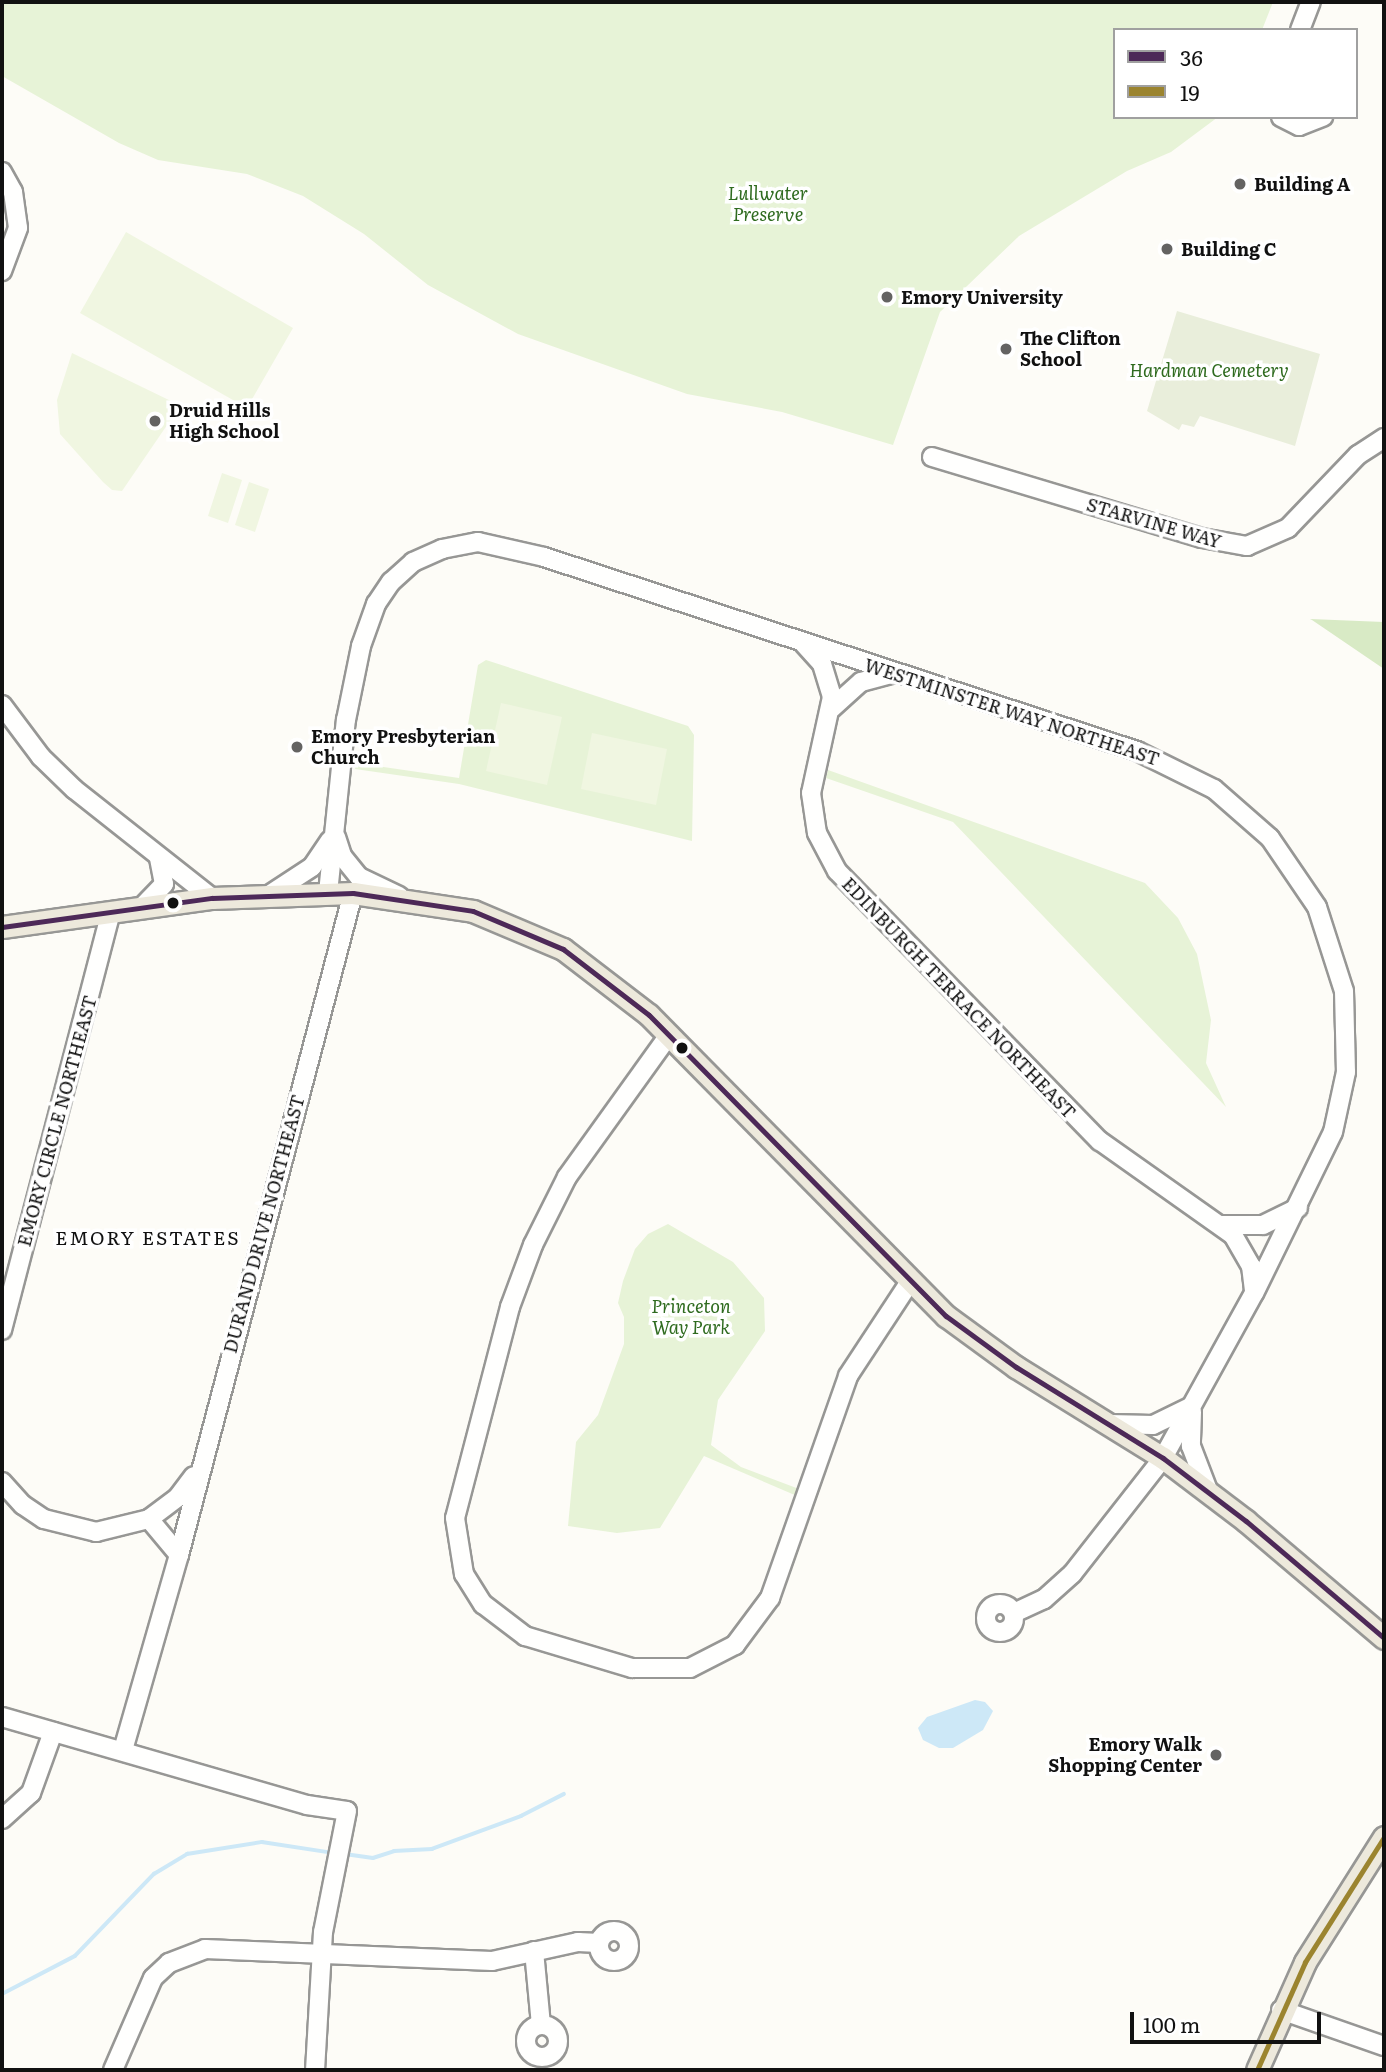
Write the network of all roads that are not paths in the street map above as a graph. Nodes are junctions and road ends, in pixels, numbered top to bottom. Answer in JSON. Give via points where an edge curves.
{"nodes":[{"id":1,"x":1311,"y":2,"type":"edge"},
{"id":2,"x":1301,"y":28,"type":"edge"},
{"id":3,"x":1285,"y":119,"type":"edge"},
{"id":4,"x":1318,"y":119,"type":"edge"},
{"id":5,"x":2,"y":172,"type":"edge"},
{"id":6,"x":2,"y":271,"type":"edge"},
{"id":7,"x":1384,"y":438,"type":"edge"},
{"id":8,"x":932,"y":457,"type":"dead end"},
{"id":9,"x":795,"y":639,"type":"junction"},
{"id":10,"x":895,"y":673,"type":"junction"},
{"id":11,"x":2,"y":705,"type":"edge"},
{"id":12,"x":832,"y":708,"type":"junction"},
{"id":13,"x":334,"y":827,"type":"junction"},
{"id":14,"x":159,"y":859,"type":"junction"},
{"id":15,"x":328,"y":893,"type":"junction"},
{"id":16,"x":353,"y":893,"type":"junction"},
{"id":17,"x":269,"y":895,"type":"junction"},
{"id":18,"x":400,"y":897,"type":"junction"},
{"id":19,"x":212,"y":898,"type":"junction"},
{"id":20,"x":141,"y":908,"type":"junction"},
{"id":21,"x":111,"y":912,"type":"junction"},
{"id":22,"x":2,"y":927,"type":"edge"},
{"id":23,"x":668,"y":1035,"type":"junction"},
{"id":24,"x":1298,"y":1208,"type":"junction"},
{"id":25,"x":1221,"y":1224,"type":"junction"},
{"id":26,"x":909,"y":1283,"type":"junction"},
{"id":27,"x":1254,"y":1293,"type":"junction"},
{"id":28,"x":2,"y":1330,"type":"edge"},
{"id":29,"x":1193,"y":1405,"type":"junction"},
{"id":30,"x":1109,"y":1424,"type":"junction"},
{"id":31,"x":1163,"y":1458,"type":"junction"},
{"id":32,"x":199,"y":1467,"type":"junction"},
{"id":33,"x":2,"y":1482,"type":"edge"},
{"id":34,"x":1209,"y":1493,"type":"junction"},
{"id":35,"x":149,"y":1519,"type":"junction"},
{"id":36,"x":179,"y":1555,"type":"junction"},
{"id":37,"x":1014,"y":1614,"type":"dead end"},
{"id":38,"x":1384,"y":1638,"type":"edge"},
{"id":39,"x":2,"y":1717,"type":"edge"},
{"id":40,"x":52,"y":1732,"type":"junction"},
{"id":41,"x":123,"y":1750,"type":"junction"},
{"id":42,"x":2,"y":1819,"type":"edge"},
{"id":43,"x":1384,"y":1836,"type":"edge"},
{"id":44,"x":599,"y":1943,"type":"dead end"},
{"id":45,"x":321,"y":1951,"type":"junction"},
{"id":46,"x":534,"y":1951,"type":"junction"},
{"id":47,"x":1281,"y":2010,"type":"junction"},
{"id":48,"x":541,"y":2025,"type":"dead end"},
{"id":49,"x":1384,"y":2046,"type":"edge"},
{"id":50,"x":113,"y":2070,"type":"edge"},
{"id":51,"x":315,"y":2070,"type":"edge"},
{"id":52,"x":1257,"y":2070,"type":"edge"}],
"edges":[{"from":1,"to":2,"type":"street"},
{"from":3,"to":4,"type":"street","via":[[1299,126]]},
{"from":5,"to":6,"type":"street","via":[[13,191],[18,228]]},
{"from":7,"to":8,"type":"street","name":"STARVINE WAY","via":[[1359,454],[1288,528],[1247,545],[1210,540]]},
{"from":9,"to":10,"type":"street","name":"WESTMINSTER WAY NORTHEAST"},
{"from":9,"to":12,"type":"street","name":"EDINBURGH TERRACE NORTHEAST","via":[[822,664]]},
{"from":9,"to":13,"type":"street","name":"WESTMINSTER WAY NORTHEAST","via":[[516,548],[478,542],[442,549],[401,572],[376,604],[352,686]]},
{"from":10,"to":12,"type":"street","via":[[861,682]]},
{"from":10,"to":24,"type":"street","name":"WESTMINSTER WAY NORTHEAST","via":[[1175,766],[1235,805],[1283,854],[1308,890],[1329,935],[1344,991],[1348,1031],[1336,1121]]},
{"from":11,"to":14,"type":"street","via":[[58,775]]},
{"from":12,"to":25,"type":"street","name":"EDINBURGH TERRACE NORTHEAST","via":[[811,793],[817,833],[837,871],[1069,1113],[1127,1163]]},
{"from":13,"to":15,"type":"street","name":"WESTMINSTER WAY NORTHEAST"},
{"from":13,"to":17,"type":"street","name":"WESTMINSTER WAY NORTHEAST","via":[[312,867]]},
{"from":13,"to":18,"type":"street","name":"WESTMINSTER WAY NORTHEAST","via":[[342,856],[359,877]]},
{"from":14,"to":19,"type":"street"},
{"from":14,"to":20,"type":"street","via":[[164,884]]},
{"from":15,"to":16,"type":"main road"},
{"from":15,"to":17,"type":"main road"},
{"from":16,"to":18,"type":"main road"},
{"from":16,"to":32,"type":"street","name":"DURAND DRIVE NORTHEAST"},
{"from":17,"to":19,"type":"main road"},
{"from":18,"to":23,"type":"main road","via":[[500,919],[563,949],[627,995]]},
{"from":19,"to":20,"type":"main road"},
{"from":20,"to":21,"type":"main road"},
{"from":21,"to":22,"type":"main road"},
{"from":21,"to":28,"type":"street","name":"EMORY CIRCLE NORTHEAST"},
{"from":23,"to":26,"type":"main road"},
{"from":23,"to":26,"type":"street","via":[[567,1177],[538,1234],[510,1307],[455,1518],[464,1574],[483,1604],[525,1636],[632,1668],[690,1668],[735,1645],[770,1598],[848,1376]]},
{"from":24,"to":25,"type":"street","via":[[1263,1225]]},
{"from":24,"to":27,"type":"street","name":"WESTMINSTER WAY NORTHEAST"},
{"from":25,"to":27,"type":"street","name":"EDINBURGH TERRACE NORTHEAST","via":[[1247,1255]]},
{"from":26,"to":30,"type":"main road","via":[[991,1350]]},
{"from":27,"to":29,"type":"street","name":"WESTMINSTER WAY NORTHEAST"},
{"from":29,"to":30,"type":"street","via":[[1153,1425]]},
{"from":29,"to":31,"type":"street","name":"WESTMINSTER WAY NORTHEAST"},
{"from":29,"to":34,"type":"street","name":"WESTMINSTER WAY NORTHEAST","via":[[1191,1446]]},
{"from":30,"to":31,"type":"main road"},
{"from":31,"to":34,"type":"main road"},
{"from":31,"to":37,"type":"street","name":"WESTMINSTER WAY NORTHEAST","via":[[1072,1574],[1044,1599]]},
{"from":32,"to":35,"type":"street","via":[[178,1497]]},
{"from":32,"to":36,"type":"street","name":"DURAND DRIVE NORTHEAST"},
{"from":33,"to":35,"type":"street","via":[[34,1513],[75,1530],[106,1531]]},
{"from":34,"to":38,"type":"main road"},
{"from":35,"to":36,"type":"street"},
{"from":36,"to":41,"type":"street","name":"DURAND DRIVE NORTHEAST"},
{"from":39,"to":40,"type":"street"},
{"from":40,"to":41,"type":"street"},
{"from":40,"to":42,"type":"street","via":[[31,1793]]},
{"from":41,"to":45,"type":"street","via":[[307,1805],[348,1811]]},
{"from":43,"to":47,"type":"main road","via":[[1342,1899]]},
{"from":44,"to":46,"type":"street","via":[[578,1942]]},
{"from":45,"to":46,"type":"street","via":[[492,1961]]},
{"from":45,"to":50,"type":"street","via":[[214,1948],[169,1963],[147,1987]]},
{"from":45,"to":51,"type":"street"},
{"from":46,"to":48,"type":"street"},
{"from":47,"to":49,"type":"street"},
{"from":47,"to":52,"type":"main road"}]}
